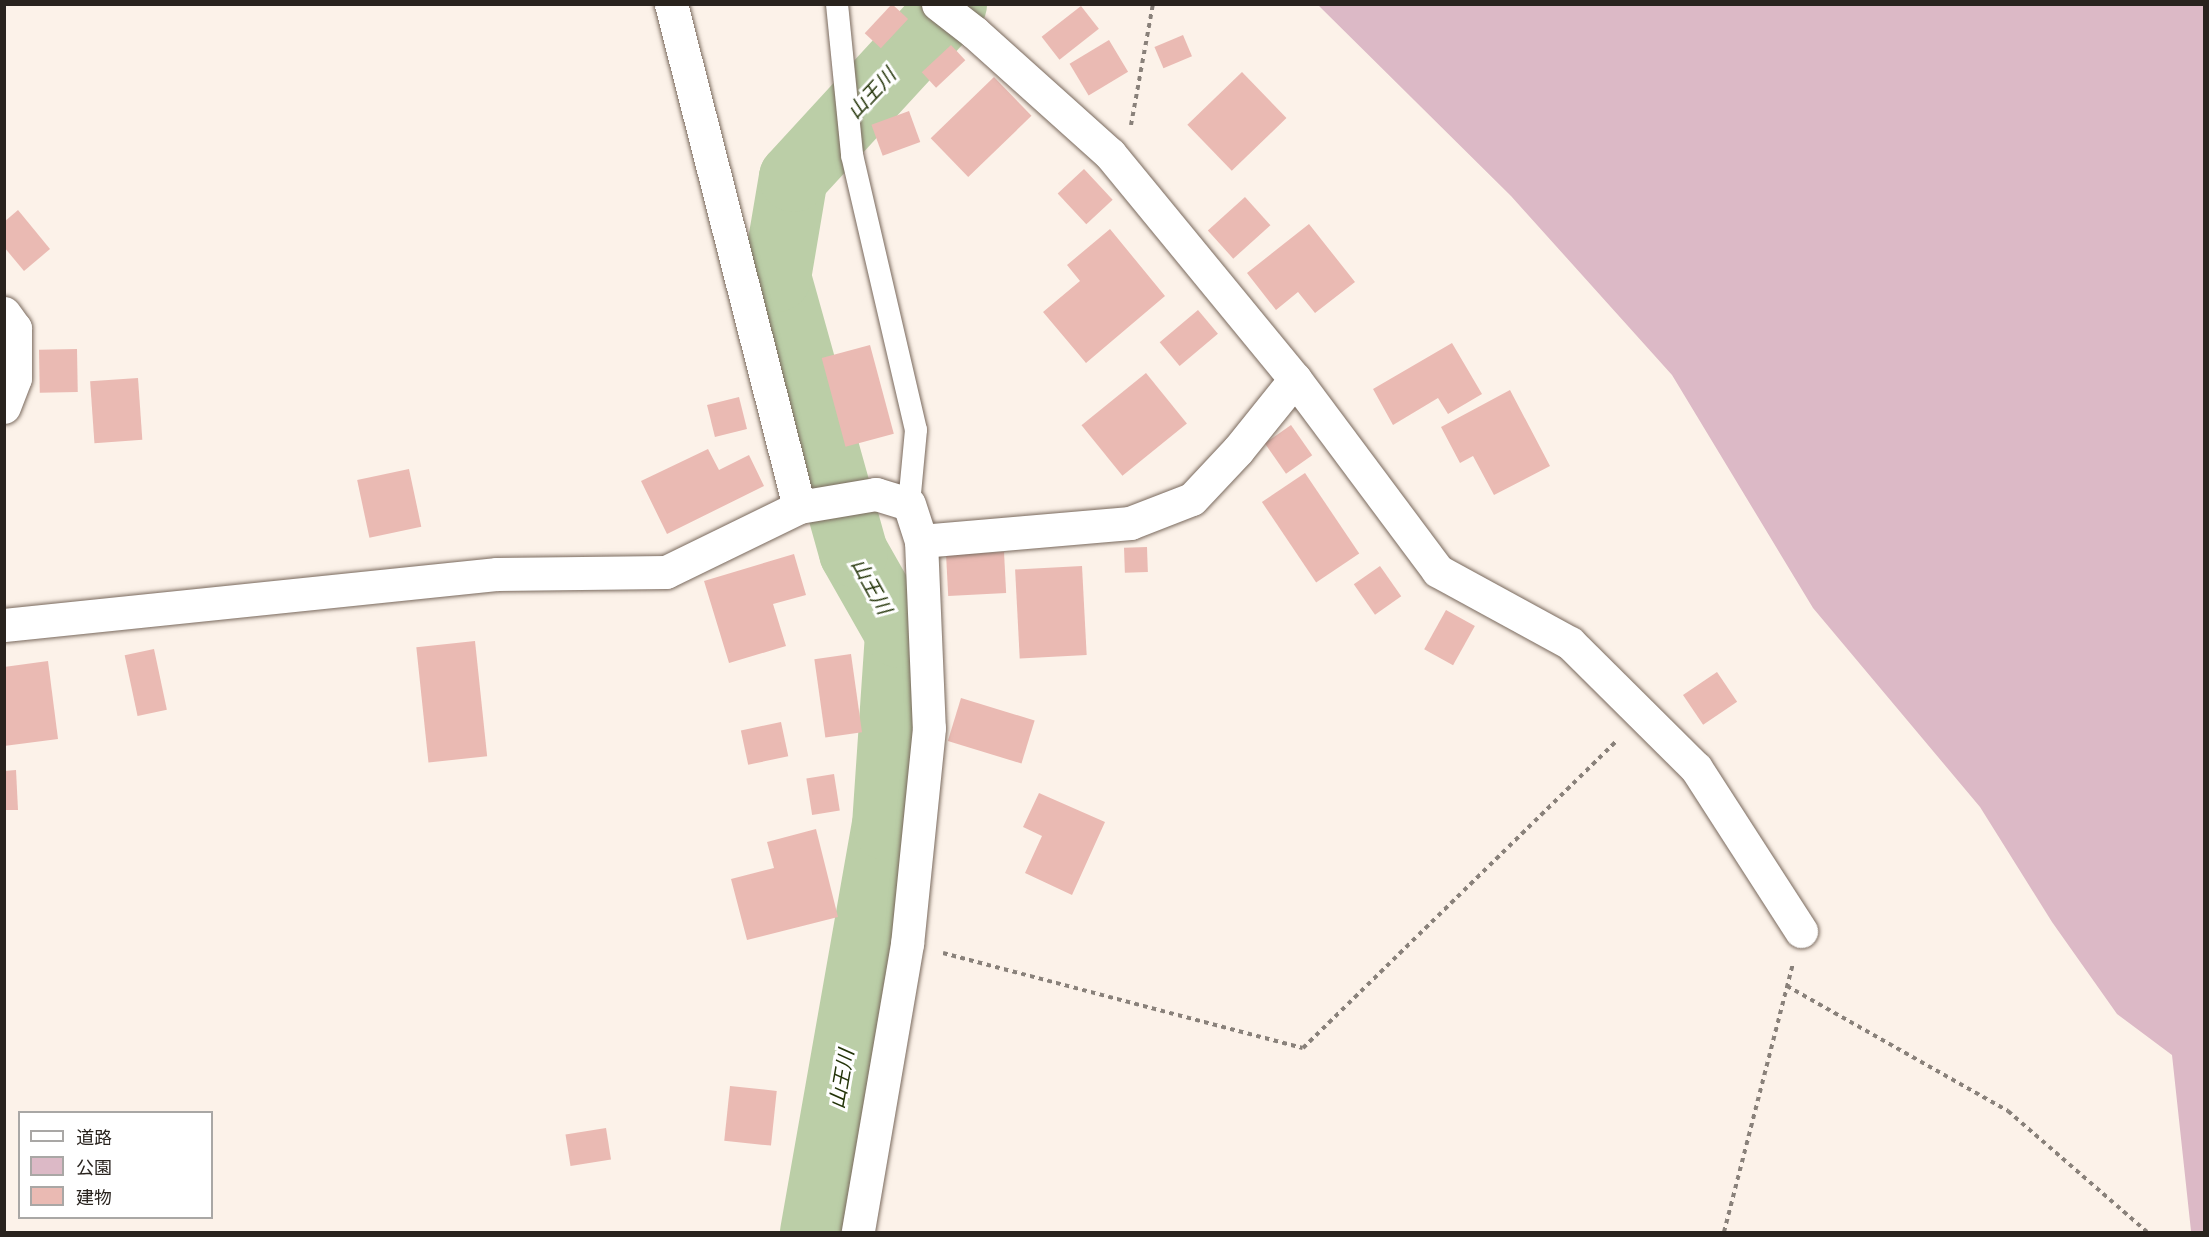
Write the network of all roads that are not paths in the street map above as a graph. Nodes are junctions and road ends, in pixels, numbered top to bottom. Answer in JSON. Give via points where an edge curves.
{"nodes":[{"id":1,"x":671,"y":4,"type":"edge"},
{"id":2,"x":837,"y":4,"type":"edge"},
{"id":3,"x":938,"y":4,"type":"edge"},
{"id":4,"x":4,"y":314,"type":"edge"},
{"id":5,"x":1295,"y":380,"type":"junction"},
{"id":6,"x":4,"y":407,"type":"edge"},
{"id":7,"x":909,"y":504,"type":"junction"},
{"id":8,"x":800,"y":506,"type":"junction"},
{"id":9,"x":921,"y":541,"type":"junction"},
{"id":10,"x":4,"y":625,"type":"edge"},
{"id":11,"x":1801,"y":931,"type":"road end"},
{"id":12,"x":858,"y":1233,"type":"edge"}],
"edges":[{"from":1,"to":8,"type":"street"},
{"from":2,"to":7,"type":"lane","via":[[852,155],[916,430]]},
{"from":3,"to":5,"type":"street","via":[[1110,154]]},
{"from":4,"to":6,"type":"street","via":[[15,328],[15,378]]},
{"from":5,"to":9,"type":"street","via":[[1192,499],[1130,523]]},
{"from":5,"to":11,"type":"street","via":[[1438,571],[1570,643],[1696,768]]},
{"from":7,"to":8,"type":"street","via":[[876,494]]},
{"from":7,"to":9,"type":"street"},
{"from":8,"to":10,"type":"street","via":[[666,572],[497,574]]},
{"from":9,"to":12,"type":"street","via":[[929,728],[908,944]]}]}
